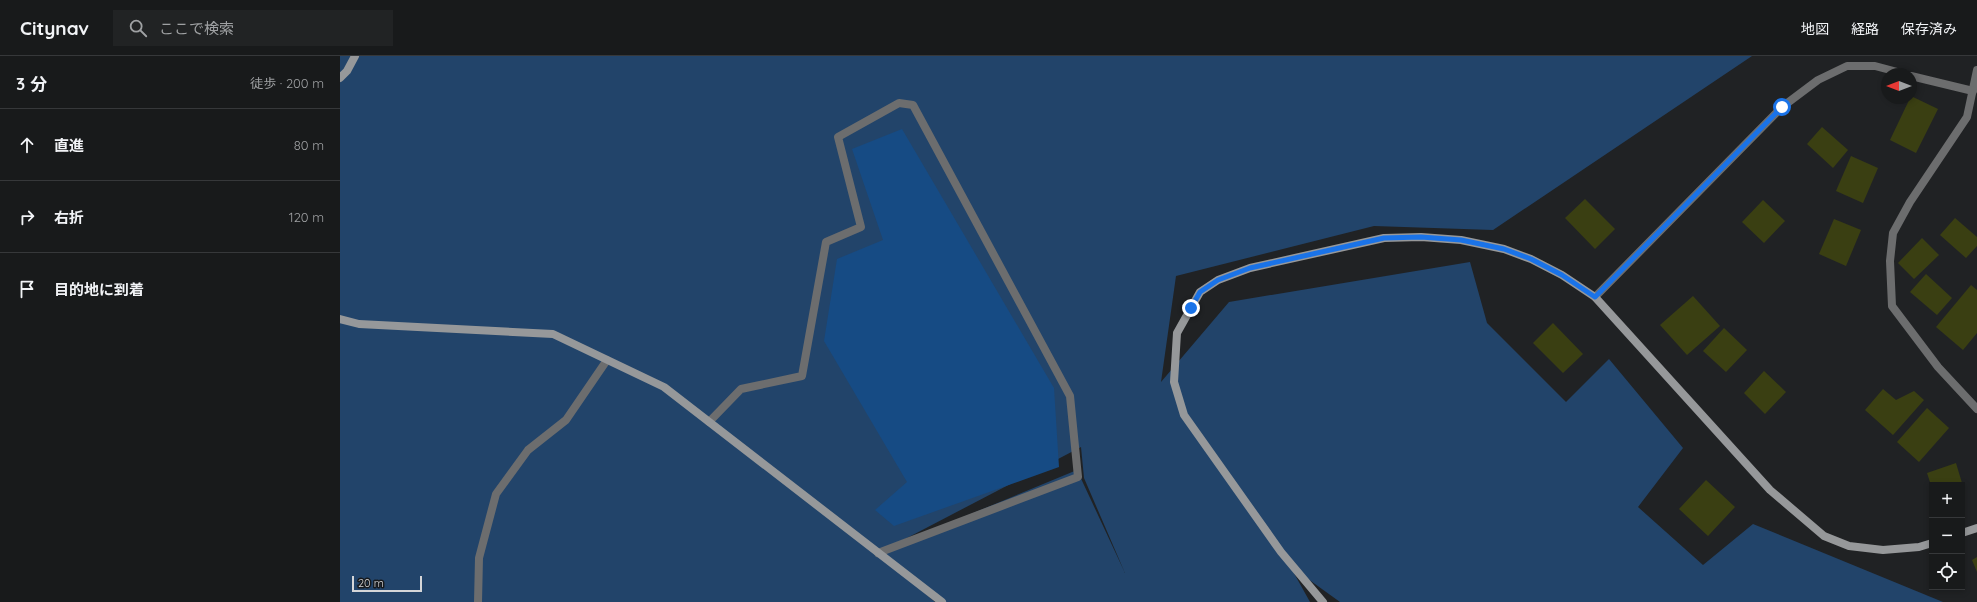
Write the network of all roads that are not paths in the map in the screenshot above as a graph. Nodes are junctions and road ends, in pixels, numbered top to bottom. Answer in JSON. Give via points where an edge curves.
{"nodes":[{"id":1,"x":355,"y":56,"type":"edge"},
{"id":2,"x":1882,"y":68,"type":"edge"},
{"id":3,"x":1977,"y":70,"type":"edge"},
{"id":4,"x":1917,"y":77,"type":"edge"},
{"id":5,"x":340,"y":78,"type":"edge"},
{"id":6,"x":1973,"y":91,"type":"junction"},
{"id":7,"x":1595,"y":297,"type":"junction"},
{"id":8,"x":340,"y":319,"type":"edge"},
{"id":9,"x":607,"y":360,"type":"junction"},
{"id":10,"x":1977,"y":409,"type":"edge"},
{"id":11,"x":709,"y":422,"type":"junction"},
{"id":12,"x":1977,"y":528,"type":"edge"},
{"id":13,"x":1965,"y":532,"type":"edge"},
{"id":14,"x":1929,"y":544,"type":"edge"},
{"id":15,"x":878,"y":553,"type":"junction"},
{"id":16,"x":478,"y":602,"type":"edge"},
{"id":17,"x":942,"y":602,"type":"edge"},
{"id":18,"x":1322,"y":602,"type":"edge"}],
"edges":[{"from":1,"to":5,"type":"street","via":[[348,71]]},
{"from":2,"to":7,"type":"street","via":[[1847,66],[1818,80],[1782,107]]},
{"from":3,"to":6,"type":"street"},
{"from":4,"to":6,"type":"street"},
{"from":6,"to":10,"type":"street","via":[[1967,117],[1910,202],[1893,233],[1890,260],[1892,306],[1938,367]]},
{"from":7,"to":14,"type":"street","via":[[1770,490],[1824,536],[1849,546],[1883,550]]},
{"from":7,"to":18,"type":"street","via":[[1562,275],[1504,249],[1461,240],[1421,237],[1384,238],[1250,268],[1218,280],[1200,292],[1177,333],[1174,382],[1184,415],[1280,552]]},
{"from":8,"to":9,"type":"street","via":[[359,324],[553,334]]},
{"from":9,"to":11,"type":"street","via":[[664,387]]},
{"from":9,"to":16,"type":"street","via":[[566,420],[528,450],[496,494],[479,558]]},
{"from":11,"to":15,"type":"street"},
{"from":11,"to":15,"type":"street","via":[[741,389],[802,376],[826,242],[861,227],[838,137],[899,103],[913,105],[1070,396],[1078,477]]},
{"from":12,"to":13,"type":"street"},
{"from":15,"to":17,"type":"street"}]}
